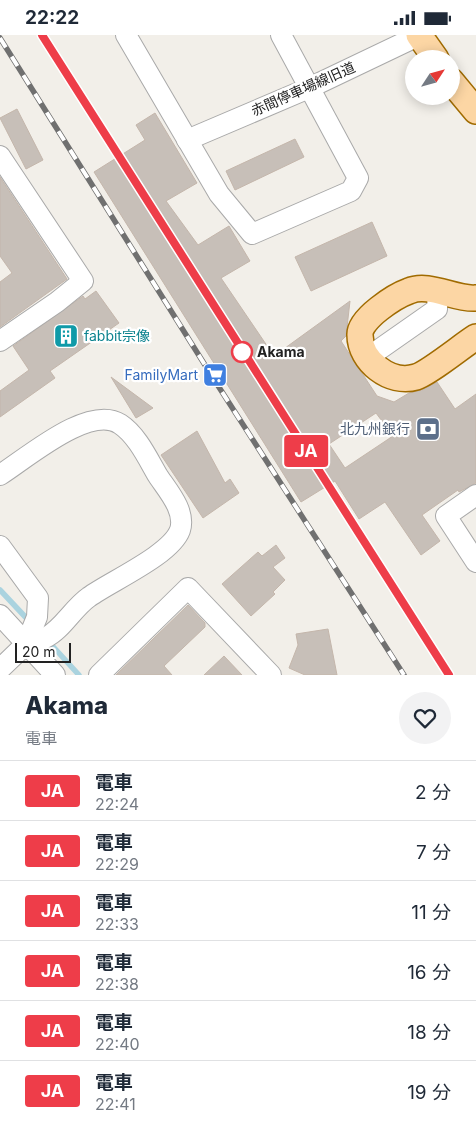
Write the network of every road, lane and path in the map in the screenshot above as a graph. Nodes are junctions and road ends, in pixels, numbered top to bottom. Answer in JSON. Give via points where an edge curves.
{"nodes":[{"id":1,"x":126,"y":35,"type":"edge"},
{"id":2,"x":281,"y":35,"type":"edge"},
{"id":3,"x":419,"y":35,"type":"edge"},
{"id":4,"x":430,"y":50,"type":"edge"},
{"id":5,"x":309,"y":88,"type":"junction"},
{"id":6,"x":460,"y":92,"type":"edge"},
{"id":7,"x":476,"y":111,"type":"edge"},
{"id":8,"x":187,"y":140,"type":"junction"},
{"id":9,"x":0,"y":156,"type":"edge"},
{"id":10,"x":438,"y":292,"type":"junction"},
{"id":11,"x":476,"y":298,"type":"edge"},
{"id":12,"x":476,"y":337,"type":"edge"},
{"id":13,"x":0,"y":341,"type":"edge"},
{"id":14,"x":367,"y":358,"type":"junction"},
{"id":15,"x":0,"y":475,"type":"edge"},
{"id":16,"x":476,"y":495,"type":"edge"},
{"id":17,"x":0,"y":546,"type":"edge"},
{"id":18,"x":476,"y":562,"type":"edge"},
{"id":19,"x":0,"y":615,"type":"edge"},
{"id":20,"x":26,"y":644,"type":"junction"},
{"id":21,"x":0,"y":669,"type":"edge"},
{"id":22,"x":55,"y":675,"type":"edge"},
{"id":23,"x":99,"y":675,"type":"edge"},
{"id":24,"x":271,"y":675,"type":"edge"}],
"edges":[{"from":1,"to":8,"type":"street"},
{"from":2,"to":5,"type":"street"},
{"from":3,"to":4,"type":"main road"},
{"from":3,"to":5,"type":"street","name":"赤間停車場線旧道"},
{"from":5,"to":8,"type":"street","name":"赤間停車場線旧道"},
{"from":5,"to":8,"type":"street","via":[[358,179],[351,191],[255,233],[252,234],[219,194]]},
{"from":6,"to":7,"type":"main road"},
{"from":9,"to":13,"type":"street","via":[[83,281]]},
{"from":10,"to":11,"type":"main road"},
{"from":10,"to":14,"type":"street","via":[[437,309]]},
{"from":10,"to":14,"type":"main road","via":[[410,290],[364,322],[360,334]]},
{"from":12,"to":14,"type":"main road","via":[[416,377],[397,378],[384,373]]},
{"from":15,"to":20,"type":"street","via":[[73,427],[105,418],[120,424],[132,435],[179,510],[180,529],[175,541],[88,597],[46,638]]},
{"from":16,"to":18,"type":"street","via":[[446,516]]},
{"from":17,"to":20,"type":"street","via":[[38,598],[37,617]]},
{"from":19,"to":20,"type":"street"},
{"from":20,"to":21,"type":"street"},
{"from":20,"to":22,"type":"street"},
{"from":23,"to":24,"type":"street","via":[[188,588]]}]}
